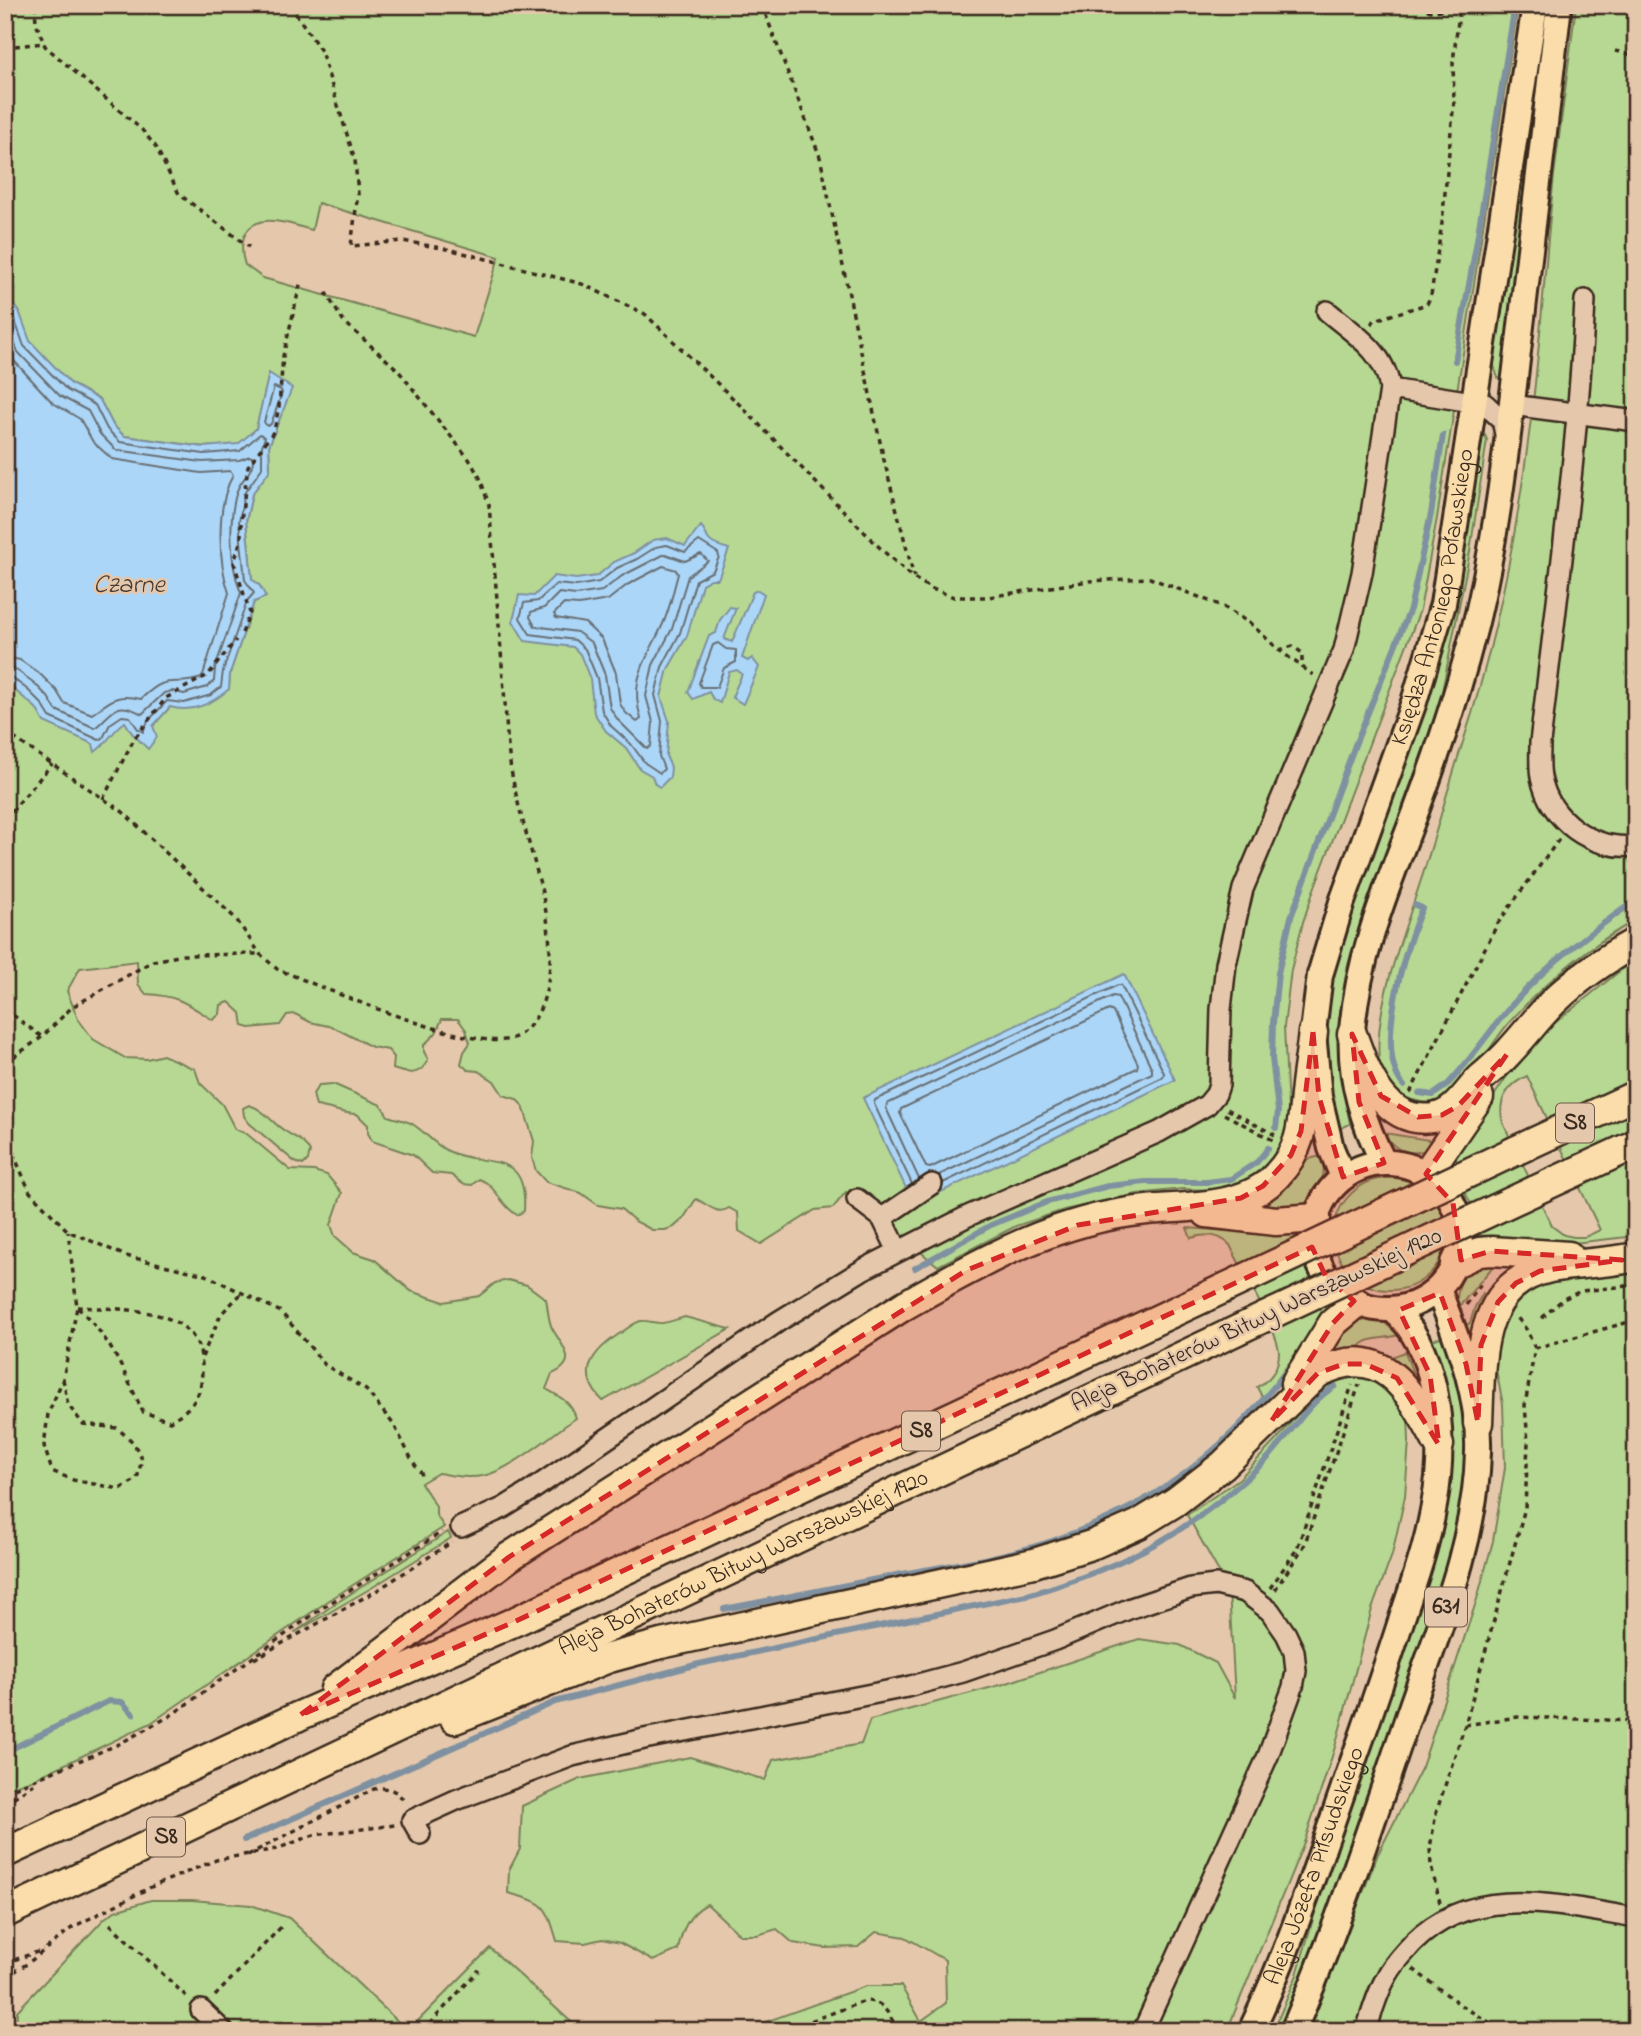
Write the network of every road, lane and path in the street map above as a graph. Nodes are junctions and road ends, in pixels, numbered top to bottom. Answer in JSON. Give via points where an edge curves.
{"nodes":[{"id":1,"x":35,"y":5,"type":"edge"},
{"id":2,"x":291,"y":5,"type":"edge"},
{"id":3,"x":762,"y":5,"type":"edge"},
{"id":4,"x":1418,"y":5,"type":"edge"},
{"id":5,"x":1535,"y":5,"type":"edge"},
{"id":6,"x":1559,"y":5,"type":"edge"},
{"id":7,"x":1460,"y":8,"type":"edge"},
{"id":8,"x":44,"y":43,"type":"junction"},
{"id":9,"x":5,"y":47,"type":"edge"},
{"id":10,"x":1615,"y":51,"type":"dead end"},
{"id":11,"x":1636,"y":56,"type":"edge"},
{"id":12,"x":249,"y":247,"type":"dead end"},
{"id":13,"x":301,"y":281,"type":"dead end"},
{"id":14,"x":326,"y":293,"type":"dead end"},
{"id":15,"x":1585,"y":300,"type":"dead end"},
{"id":16,"x":1327,"y":310,"type":"dead end"},
{"id":17,"x":1364,"y":341,"type":"junction"},
{"id":18,"x":1390,"y":389,"type":"junction"},
{"id":19,"x":1474,"y":401,"type":"junction"},
{"id":20,"x":1511,"y":405,"type":"junction"},
{"id":21,"x":1578,"y":414,"type":"junction"},
{"id":22,"x":1636,"y":421,"type":"edge"},
{"id":23,"x":1506,"y":446,"type":"junction"},
{"id":24,"x":915,"y":579,"type":"junction"},
{"id":25,"x":242,"y":633,"type":"dead end"},
{"id":26,"x":236,"y":640,"type":"dead end"},
{"id":27,"x":1279,"y":650,"type":"junction"},
{"id":28,"x":1302,"y":668,"type":"junction"},
{"id":29,"x":1329,"y":686,"type":"junction"},
{"id":30,"x":5,"y":732,"type":"edge"},
{"id":31,"x":52,"y":764,"type":"junction"},
{"id":32,"x":103,"y":799,"type":"junction"},
{"id":33,"x":5,"y":820,"type":"edge"},
{"id":34,"x":1570,"y":825,"type":"junction"},
{"id":35,"x":1636,"y":846,"type":"edge"},
{"id":36,"x":1636,"y":942,"type":"edge"},
{"id":37,"x":260,"y":954,"type":"junction"},
{"id":38,"x":5,"y":1009,"type":"edge"},
{"id":39,"x":1313,"y":1032,"type":"junction"},
{"id":40,"x":1352,"y":1034,"type":"junction"},
{"id":41,"x":41,"y":1037,"type":"junction"},
{"id":42,"x":1507,"y":1054,"type":"junction"},
{"id":43,"x":5,"y":1063,"type":"edge"},
{"id":44,"x":1636,"y":1095,"type":"edge"},
{"id":45,"x":1400,"y":1112,"type":"junction"},
{"id":46,"x":5,"y":1135,"type":"edge"},
{"id":47,"x":1636,"y":1144,"type":"edge"},
{"id":48,"x":1384,"y":1163,"type":"junction"},
{"id":49,"x":1426,"y":1174,"type":"junction"},
{"id":50,"x":1343,"y":1177,"type":"junction"},
{"id":51,"x":932,"y":1184,"type":"dead end"},
{"id":52,"x":857,"y":1199,"type":"dead end"},
{"id":53,"x":1169,"y":1208,"type":"junction"},
{"id":54,"x":882,"y":1218,"type":"junction"},
{"id":55,"x":1316,"y":1218,"type":"junction"},
{"id":56,"x":68,"y":1231,"type":"junction"},
{"id":57,"x":898,"y":1251,"type":"junction"},
{"id":58,"x":1629,"y":1258,"type":"edge"},
{"id":59,"x":1455,"y":1263,"type":"junction"},
{"id":60,"x":1636,"y":1285,"type":"edge"},
{"id":61,"x":1438,"y":1289,"type":"junction"},
{"id":62,"x":242,"y":1293,"type":"junction"},
{"id":63,"x":1357,"y":1303,"type":"junction"},
{"id":64,"x":77,"y":1307,"type":"junction"},
{"id":65,"x":1392,"y":1309,"type":"junction"},
{"id":66,"x":1542,"y":1318,"type":"dead end"},
{"id":67,"x":1636,"y":1320,"type":"edge"},
{"id":68,"x":1450,"y":1321,"type":"junction"},
{"id":69,"x":202,"y":1357,"type":"junction"},
{"id":70,"x":1360,"y":1364,"type":"junction"},
{"id":71,"x":63,"y":1379,"type":"junction"},
{"id":72,"x":1270,"y":1422,"type":"junction"},
{"id":73,"x":1478,"y":1423,"type":"junction"},
{"id":74,"x":1439,"y":1445,"type":"junction"},
{"id":75,"x":425,"y":1479,"type":"dead end"},
{"id":76,"x":461,"y":1527,"type":"junction"},
{"id":77,"x":1262,"y":1604,"type":"junction"},
{"id":78,"x":237,"y":1669,"type":"junction"},
{"id":79,"x":299,"y":1716,"type":"junction"},
{"id":80,"x":1636,"y":1721,"type":"edge"},
{"id":81,"x":1465,"y":1725,"type":"junction"},
{"id":82,"x":326,"y":1762,"type":"junction"},
{"id":83,"x":41,"y":1779,"type":"junction"},
{"id":84,"x":5,"y":1792,"type":"edge"},
{"id":85,"x":5,"y":1803,"type":"edge"},
{"id":86,"x":416,"y":1827,"type":"junction"},
{"id":87,"x":5,"y":1853,"type":"edge"},
{"id":88,"x":248,"y":1855,"type":"junction"},
{"id":89,"x":5,"y":1913,"type":"edge"},
{"id":90,"x":1444,"y":1917,"type":"junction"},
{"id":91,"x":1636,"y":1918,"type":"edge"},
{"id":92,"x":110,"y":1924,"type":"dead end"},
{"id":93,"x":284,"y":1924,"type":"dead end"},
{"id":94,"x":48,"y":1948,"type":"junction"},
{"id":95,"x":1399,"y":1959,"type":"junction"},
{"id":96,"x":5,"y":1963,"type":"edge"},
{"id":97,"x":479,"y":1970,"type":"dead end"},
{"id":98,"x":5,"y":1977,"type":"edge"},
{"id":99,"x":201,"y":2010,"type":"junction"},
{"id":100,"x":223,"y":2031,"type":"edge"},
{"id":101,"x":423,"y":2031,"type":"edge"},
{"id":102,"x":783,"y":2031,"type":"edge"},
{"id":103,"x":898,"y":2031,"type":"edge"},
{"id":104,"x":1143,"y":2031,"type":"edge"},
{"id":105,"x":1251,"y":2031,"type":"edge"},
{"id":106,"x":1293,"y":2031,"type":"edge"},
{"id":107,"x":1366,"y":2031,"type":"edge"},
{"id":108,"x":1504,"y":2031,"type":"edge"}],
"edges":[{"from":1,"to":8,"type":"path"},
{"from":2,"to":24,"type":"path","via":[[321,51],[355,160],[358,194],[351,246],[403,241],[452,250],[582,284],[645,314]]},
{"from":3,"to":24,"type":"path","via":[[820,157],[883,456]]},
{"from":4,"to":7,"type":"path","via":[[1430,11]]},
{"from":5,"to":19,"type":"main road","name":"Księdza Antoniego Poławskiego"},
{"from":6,"to":20,"type":"main road","name":"Księdza Antoniego Poławskiego"},
{"from":7,"to":17,"type":"path","via":[[1444,209],[1431,295],[1427,304],[1375,320]]},
{"from":8,"to":9,"type":"path"},
{"from":8,"to":12,"type":"path","via":[[142,130],[156,147],[179,194]]},
{"from":10,"to":11,"type":"path"},
{"from":13,"to":25,"type":"path","via":[[283,356],[274,431],[248,466],[234,563],[250,613]]},
{"from":14,"to":37,"type":"path","via":[[343,321],[397,369],[480,478],[489,505],[510,765],[545,906],[550,951],[546,990],[538,1012],[524,1032],[511,1039],[488,1041],[404,1019],[277,970]]},
{"from":15,"to":21,"type":"street"},
{"from":16,"to":17,"type":"street"},
{"from":17,"to":18,"type":"street","via":[[1384,365]]},
{"from":18,"to":19,"type":"street"},
{"from":18,"to":29,"type":"street","via":[[1362,573],[1344,650]]},
{"from":19,"to":23,"type":"street","via":[[1490,407],[1502,420]]},
{"from":19,"to":39,"type":"main road","name":"Księdza Antoniego Poławskiego","via":[[1443,604],[1390,774],[1330,938]]},
{"from":20,"to":21,"type":"street"},
{"from":20,"to":23,"type":"main road","name":"Księdza Antoniego Poławskiego"},
{"from":21,"to":22,"type":"street"},
{"from":21,"to":34,"type":"street","via":[[1540,743],[1546,794]]},
{"from":23,"to":40,"type":"main road","name":"Księdza Antoniego Poławskiego","via":[[1492,545],[1460,683],[1371,935],[1358,982]]},
{"from":24,"to":27,"type":"path","via":[[954,597],[988,597],[1117,578],[1150,578],[1222,606]]},
{"from":26,"to":32,"type":"path","via":[[208,675],[166,698],[134,739]]},
{"from":27,"to":28,"type":"path"},
{"from":27,"to":28,"type":"path","via":[[1293,646],[1302,653]]},
{"from":28,"to":29,"type":"path"},
{"from":29,"to":57,"type":"street","via":[[1243,890],[1226,964],[1220,1077],[1211,1101],[1159,1132]]},
{"from":30,"to":31,"type":"path"},
{"from":31,"to":32,"type":"path"},
{"from":31,"to":33,"type":"path"},
{"from":32,"to":37,"type":"path","via":[[123,812],[236,919]]},
{"from":34,"to":35,"type":"street","via":[[1597,842]]},
{"from":34,"to":45,"type":"path","via":[[1498,923]]},
{"from":36,"to":42,"type":"highway","via":[[1556,999]]},
{"from":37,"to":41,"type":"path","via":[[183,955],[153,961],[72,1007]]},
{"from":38,"to":41,"type":"path"},
{"from":39,"to":50,"type":"main road","name":"Księdza Antoniego Poławskiego","via":[[1319,1097]]},
{"from":39,"to":53,"type":"highway","via":[[1301,1131],[1277,1175],[1241,1198]]},
{"from":40,"to":45,"type":"highway","via":[[1369,1079]]},
{"from":40,"to":48,"type":"main road","name":"Księdza Antoniego Poławskiego","via":[[1359,1102]]},
{"from":41,"to":43,"type":"path"},
{"from":42,"to":45,"type":"highway","via":[[1458,1106],[1442,1115],[1431,1118]]},
{"from":42,"to":49,"type":"highway"},
{"from":44,"to":79,"type":"highway","name":"Aleja Bohaterów Bitwy Warszawskiej 1920","number":"S8","bridge":true,"via":[[527,1616]]},
{"from":46,"to":56,"type":"path","via":[[30,1192]]},
{"from":47,"to":82,"type":"highway","name":"Aleja Bohaterów Bitwy Warszawskiej 1920","number":"S8","bridge":true},
{"from":48,"to":49,"type":"main road","via":[[1406,1165]]},
{"from":48,"to":50,"type":"main road"},
{"from":49,"to":59,"type":"main road","via":[[1453,1203],[1460,1243]]},
{"from":50,"to":55,"type":"main road"},
{"from":51,"to":54,"type":"street"},
{"from":52,"to":54,"type":"street"},
{"from":53,"to":55,"type":"highway","via":[[1276,1221]]},
{"from":53,"to":79,"type":"highway","via":[[1120,1214],[1029,1240],[905,1305],[509,1557]]},
{"from":54,"to":57,"type":"street"},
{"from":55,"to":63,"type":"main road","via":[[1317,1259],[1326,1277]]},
{"from":56,"to":62,"type":"path","via":[[126,1256],[206,1275]]},
{"from":56,"to":64,"type":"path"},
{"from":57,"to":76,"type":"street","via":[[779,1321],[529,1492]]},
{"from":58,"to":59,"type":"highway","via":[[1491,1251]]},
{"from":58,"to":73,"type":"highway","via":[[1540,1271],[1516,1283],[1498,1302],[1482,1345]]},
{"from":59,"to":61,"type":"main road"},
{"from":60,"to":66,"type":"path","via":[[1581,1292],[1563,1299]]},
{"from":61,"to":65,"type":"main road","via":[[1409,1306]]},
{"from":61,"to":68,"type":"main road","number":"631"},
{"from":62,"to":69,"type":"path","via":[[221,1314]]},
{"from":62,"to":75,"type":"path","via":[[281,1312],[325,1365],[366,1390],[394,1424]]},
{"from":63,"to":65,"type":"main road"},
{"from":63,"to":72,"type":"highway","via":[[1333,1323]]},
{"from":64,"to":69,"type":"path","via":[[155,1313],[179,1323]]},
{"from":64,"to":69,"type":"path","via":[[114,1350],[142,1412],[170,1421],[189,1409],[202,1387]]},
{"from":64,"to":71,"type":"path"},
{"from":65,"to":74,"type":"main road","number":"631","via":[[1414,1332],[1430,1375]]},
{"from":67,"to":81,"type":"path","via":[[1535,1348],[1525,1405],[1525,1508]]},
{"from":68,"to":68,"type":"path","via":[[1465,1318],[1480,1288],[1463,1309]]},
{"from":68,"to":73,"type":"main road","number":"631","via":[[1466,1364]]},
{"from":70,"to":72,"type":"highway","via":[[1318,1373]]},
{"from":70,"to":74,"type":"highway","via":[[1397,1378],[1412,1395]]},
{"from":70,"to":77,"type":"path","via":[[1297,1549]]},
{"from":70,"to":77,"type":"path","via":[[1304,1546]]},
{"from":71,"to":71,"type":"path","via":[[48,1414],[44,1446],[52,1471],[120,1489],[137,1479],[142,1459],[133,1442],[117,1428],[83,1424],[68,1405]]},
{"from":72,"to":82,"type":"highway","via":[[1175,1502],[1094,1544],[1034,1563],[609,1658],[414,1735]]},
{"from":73,"to":106,"type":"main road","name":"Aleja Józefa Piłsudskiego","number":"631","via":[[1476,1479],[1462,1556],[1385,1784]]},
{"from":74,"to":105,"type":"main road","name":"Aleja Józefa Piłsudskiego","number":"631","via":[[1435,1504],[1426,1546],[1295,1924]]},
{"from":76,"to":78,"type":"path","via":[[446,1530],[324,1607]]},
{"from":76,"to":78,"type":"path","via":[[453,1541],[376,1591]]},
{"from":77,"to":86,"type":"street","via":[[1245,1592],[1216,1585],[1191,1588],[963,1672],[583,1753],[456,1800]]},
{"from":77,"to":104,"type":"street","via":[[1278,1620],[1294,1651],[1296,1671],[1289,1703]]},
{"from":78,"to":83,"type":"path","via":[[170,1716]]},
{"from":79,"to":87,"type":"highway","name":"Aleja Bohaterów Bitwy Warszawskiej 1920","number":"S8"},
{"from":80,"to":81,"type":"path","via":[[1518,1717]]},
{"from":81,"to":90,"type":"path","via":[[1436,1813],[1430,1848]]},
{"from":82,"to":89,"type":"highway","name":"Aleja Bohaterów Bitwy Warszawskiej 1920","number":"S8"},
{"from":83,"to":84,"type":"path"},
{"from":83,"to":85,"type":"path"},
{"from":86,"to":88,"type":"path","via":[[371,1826]]},
{"from":86,"to":88,"type":"path","via":[[403,1799],[384,1787],[353,1798]]},
{"from":88,"to":94,"type":"path","via":[[216,1860],[151,1887],[73,1927]]},
{"from":90,"to":91,"type":"street","via":[[1485,1905],[1527,1902]]},
{"from":90,"to":95,"type":"street"},
{"from":92,"to":99,"type":"path"},
{"from":93,"to":99,"type":"path"},
{"from":94,"to":96,"type":"path"},
{"from":94,"to":98,"type":"path"},
{"from":95,"to":107,"type":"street","via":[[1380,1991]]},
{"from":95,"to":108,"type":"path"},
{"from":97,"to":101,"type":"path"},
{"from":99,"to":100,"type":"street"},
{"from":102,"to":103,"type":"path","via":[[873,2001],[884,2006]]}]}
